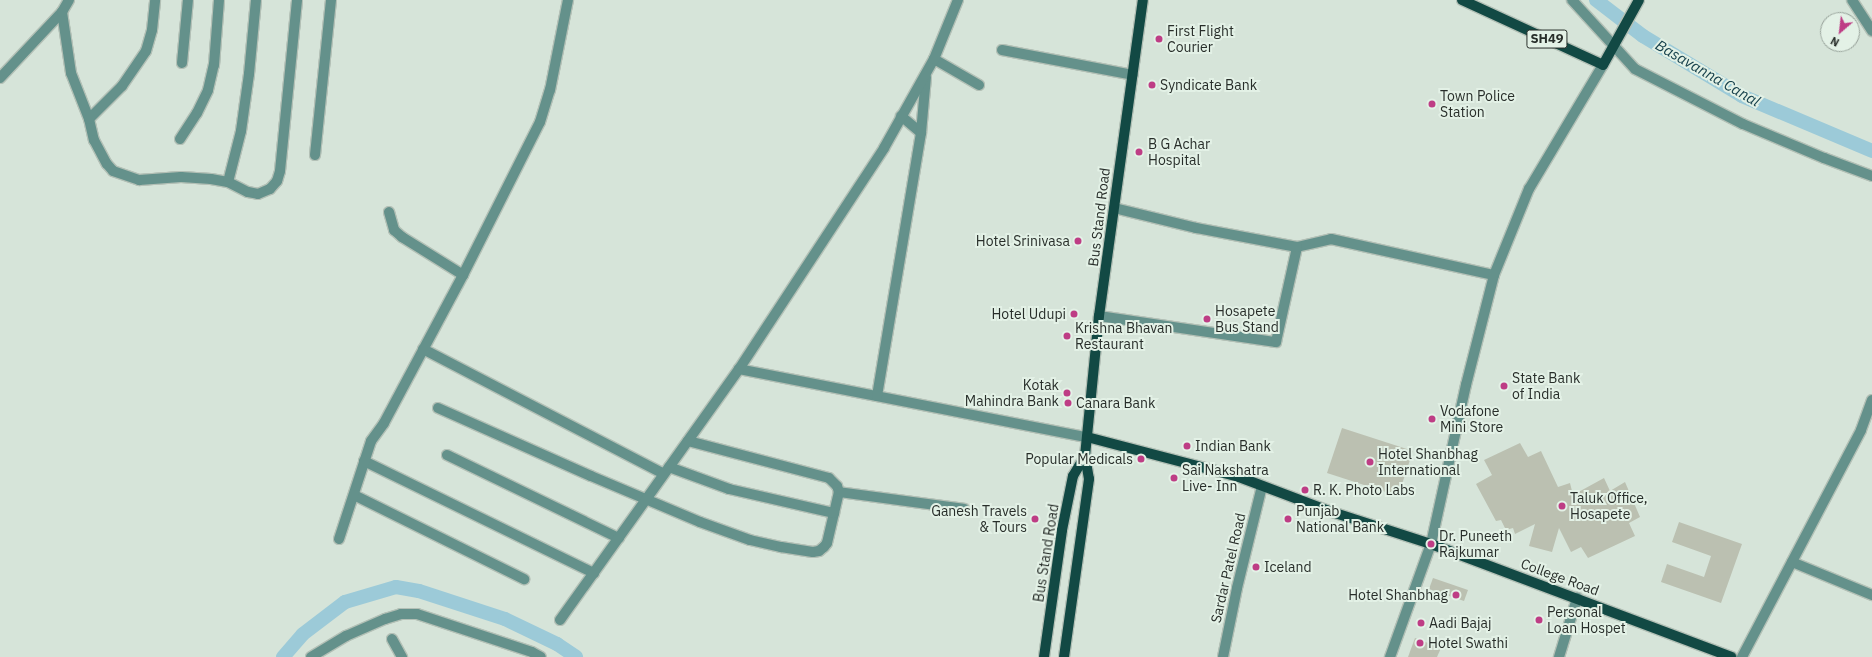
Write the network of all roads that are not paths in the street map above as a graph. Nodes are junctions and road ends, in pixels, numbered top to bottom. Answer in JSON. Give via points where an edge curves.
{"nodes":[{"id":1,"x":69,"y":0,"type":"edge"},
{"id":2,"x":155,"y":0,"type":"edge"},
{"id":3,"x":188,"y":0,"type":"edge"},
{"id":4,"x":219,"y":0,"type":"edge"},
{"id":5,"x":256,"y":0,"type":"edge"},
{"id":6,"x":297,"y":0,"type":"edge"},
{"id":7,"x":331,"y":0,"type":"edge"},
{"id":8,"x":568,"y":0,"type":"edge"},
{"id":9,"x":958,"y":0,"type":"edge"},
{"id":10,"x":1143,"y":0,"type":"edge"},
{"id":11,"x":1462,"y":0,"type":"edge"},
{"id":12,"x":1572,"y":0,"type":"edge"},
{"id":13,"x":1639,"y":0,"type":"edge"},
{"id":14,"x":1852,"y":0,"type":"edge"},
{"id":15,"x":62,"y":12,"type":"junction"},
{"id":16,"x":1872,"y":31,"type":"edge"},
{"id":17,"x":1616,"y":42,"type":"junction"},
{"id":18,"x":1002,"y":50,"type":"dead end"},
{"id":19,"x":934,"y":58,"type":"junction"},
{"id":20,"x":182,"y":63,"type":"dead end"},
{"id":21,"x":1603,"y":66,"type":"junction"},
{"id":22,"x":926,"y":73,"type":"junction"},
{"id":23,"x":1133,"y":75,"type":"junction"},
{"id":24,"x":0,"y":78,"type":"edge"},
{"id":25,"x":979,"y":86,"type":"dead end"},
{"id":26,"x":901,"y":116,"type":"junction"},
{"id":27,"x":89,"y":119,"type":"junction"},
{"id":28,"x":921,"y":133,"type":"junction"},
{"id":29,"x":180,"y":139,"type":"dead end"},
{"id":30,"x":315,"y":155,"type":"dead end"},
{"id":31,"x":1872,"y":176,"type":"edge"},
{"id":32,"x":228,"y":182,"type":"junction"},
{"id":33,"x":1114,"y":208,"type":"junction"},
{"id":34,"x":389,"y":212,"type":"dead end"},
{"id":35,"x":1297,"y":247,"type":"junction"},
{"id":36,"x":463,"y":275,"type":"junction"},
{"id":37,"x":1494,"y":275,"type":"junction"},
{"id":38,"x":1099,"y":316,"type":"junction"},
{"id":39,"x":423,"y":349,"type":"junction"},
{"id":40,"x":739,"y":369,"type":"junction"},
{"id":41,"x":877,"y":396,"type":"junction"},
{"id":42,"x":1872,"y":400,"type":"edge"},
{"id":43,"x":438,"y":408,"type":"dead end"},
{"id":44,"x":1087,"y":437,"type":"junction"},
{"id":45,"x":688,"y":441,"type":"junction"},
{"id":46,"x":447,"y":455,"type":"dead end"},
{"id":47,"x":1085,"y":456,"type":"junction"},
{"id":48,"x":364,"y":461,"type":"junction"},
{"id":49,"x":667,"y":471,"type":"junction"},
{"id":50,"x":1262,"y":486,"type":"junction"},
{"id":51,"x":839,"y":492,"type":"junction"},
{"id":52,"x":354,"y":495,"type":"junction"},
{"id":53,"x":646,"y":500,"type":"junction"},
{"id":54,"x":964,"y":509,"type":"dead end"},
{"id":55,"x":834,"y":513,"type":"junction"},
{"id":56,"x":619,"y":538,"type":"junction"},
{"id":57,"x":339,"y":539,"type":"dead end"},
{"id":58,"x":1431,"y":544,"type":"junction"},
{"id":59,"x":1792,"y":562,"type":"junction"},
{"id":60,"x":594,"y":573,"type":"junction"},
{"id":61,"x":524,"y":579,"type":"dead end"},
{"id":62,"x":1872,"y":595,"type":"edge"},
{"id":63,"x":1577,"y":598,"type":"junction"},
{"id":64,"x":560,"y":620,"type":"dead end"},
{"id":65,"x":392,"y":639,"type":"dead end"},
{"id":66,"x":1720,"y":655,"type":"edge"},
{"id":67,"x":311,"y":657,"type":"edge"},
{"id":68,"x":402,"y":657,"type":"edge"},
{"id":69,"x":541,"y":657,"type":"edge"},
{"id":70,"x":1044,"y":657,"type":"edge"},
{"id":71,"x":1064,"y":657,"type":"edge"},
{"id":72,"x":1223,"y":657,"type":"edge"},
{"id":73,"x":1390,"y":657,"type":"edge"},
{"id":74,"x":1559,"y":657,"type":"edge"},
{"id":75,"x":1731,"y":657,"type":"edge"},
{"id":76,"x":1742,"y":657,"type":"edge"}],
"edges":[{"from":1,"to":15,"type":"street"},
{"from":2,"to":27,"type":"street","via":[[152,30],[146,51],[122,86]]},
{"from":3,"to":20,"type":"street"},
{"from":4,"to":29,"type":"street","via":[[214,65],[208,90]]},
{"from":5,"to":32,"type":"street","via":[[241,131]]},
{"from":6,"to":32,"type":"street","via":[[277,181],[270,189],[258,194]]},
{"from":7,"to":30,"type":"street"},
{"from":8,"to":36,"type":"street","via":[[550,90],[540,122]]},
{"from":9,"to":19,"type":"street"},
{"from":10,"to":23,"type":"main road","name":"Bus Stand Road"},
{"from":11,"to":21,"type":"main road","number":"SH49"},
{"from":12,"to":17,"type":"street"},
{"from":13,"to":17,"type":"main road"},
{"from":14,"to":16,"type":"street"},
{"from":15,"to":24,"type":"street"},
{"from":15,"to":27,"type":"street","via":[[71,73]]},
{"from":17,"to":21,"type":"main road"},
{"from":17,"to":31,"type":"street","via":[[1635,69],[1743,124]]},
{"from":18,"to":23,"type":"street"},
{"from":19,"to":22,"type":"street"},
{"from":19,"to":25,"type":"street"},
{"from":21,"to":37,"type":"street","via":[[1529,189]]},
{"from":22,"to":26,"type":"street"},
{"from":22,"to":28,"type":"street"},
{"from":23,"to":33,"type":"main road","name":"Bus Stand Road"},
{"from":26,"to":28,"type":"street"},
{"from":26,"to":40,"type":"street","via":[[884,148]]},
{"from":27,"to":32,"type":"street","via":[[98,149],[107,164],[120,174],[139,180],[181,177]]},
{"from":28,"to":41,"type":"street"},
{"from":33,"to":35,"type":"street","via":[[1196,228]]},
{"from":33,"to":38,"type":"main road","name":"Bus Stand Road"},
{"from":34,"to":36,"type":"street","via":[[394,230],[402,238]]},
{"from":35,"to":37,"type":"street","via":[[1331,239]]},
{"from":35,"to":38,"type":"street","via":[[1276,342]]},
{"from":36,"to":39,"type":"street"},
{"from":37,"to":58,"type":"street","via":[[1466,385]]},
{"from":38,"to":44,"type":"main road","name":"Bus Stand Road"},
{"from":39,"to":48,"type":"street","via":[[384,423],[371,441]]},
{"from":39,"to":49,"type":"street"},
{"from":40,"to":41,"type":"street"},
{"from":40,"to":45,"type":"street"},
{"from":41,"to":44,"type":"street"},
{"from":42,"to":59,"type":"street","via":[[1861,430]]},
{"from":43,"to":53,"type":"street"},
{"from":44,"to":47,"type":"main road","name":"Bus Stand Road"},
{"from":44,"to":50,"type":"main road","name":"College Road","via":[[1239,477]]},
{"from":45,"to":49,"type":"street"},
{"from":45,"to":51,"type":"street","via":[[819,474],[833,482]]},
{"from":46,"to":56,"type":"street"},
{"from":47,"to":70,"type":"main road","name":"Bus Stand Road","via":[[1073,476],[1062,530]]},
{"from":47,"to":71,"type":"main road","name":"Bus Stand Road","via":[[1089,480]]},
{"from":48,"to":52,"type":"street"},
{"from":48,"to":60,"type":"street"},
{"from":49,"to":53,"type":"street"},
{"from":49,"to":55,"type":"street","via":[[729,489]]},
{"from":50,"to":58,"type":"main road","name":"College Road"},
{"from":50,"to":72,"type":"street","name":"Sardar Patel Road"},
{"from":51,"to":54,"type":"street"},
{"from":51,"to":55,"type":"street"},
{"from":52,"to":57,"type":"street"},
{"from":52,"to":61,"type":"street"},
{"from":53,"to":55,"type":"street","via":[[750,540],[813,552],[819,551],[827,543]]},
{"from":53,"to":56,"type":"street"},
{"from":56,"to":60,"type":"street"},
{"from":58,"to":63,"type":"main road","name":"College Road"},
{"from":58,"to":73,"type":"street"},
{"from":59,"to":62,"type":"street"},
{"from":59,"to":76,"type":"street"},
{"from":60,"to":64,"type":"street"},
{"from":63,"to":66,"type":"main road","name":"College Road"},
{"from":63,"to":74,"type":"street"},
{"from":65,"to":68,"type":"street"},
{"from":66,"to":75,"type":"main road","name":"College Road"},
{"from":67,"to":69,"type":"street","via":[[346,636],[385,618],[401,614],[417,614]]}]}
